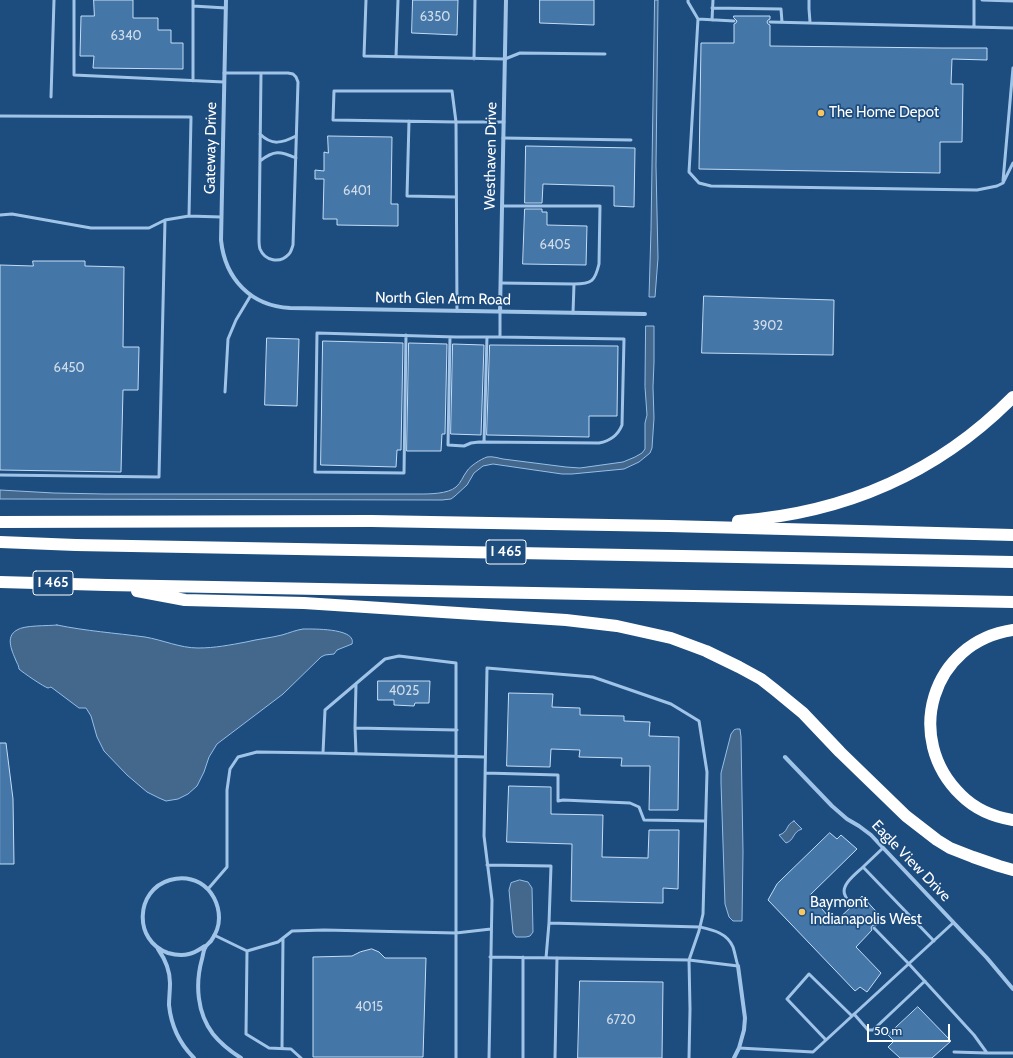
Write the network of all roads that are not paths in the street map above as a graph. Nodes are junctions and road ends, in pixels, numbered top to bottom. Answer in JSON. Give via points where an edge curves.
{"nodes":[{"id":1,"x":54,"y":0,"type":"edge"},
{"id":2,"x":74,"y":0,"type":"edge"},
{"id":3,"x":193,"y":0,"type":"edge"},
{"id":4,"x":226,"y":0,"type":"edge"},
{"id":5,"x":366,"y":0,"type":"edge"},
{"id":6,"x":398,"y":0,"type":"edge"},
{"id":7,"x":475,"y":0,"type":"edge"},
{"id":8,"x":506,"y":0,"type":"edge"},
{"id":9,"x":688,"y":0,"type":"edge"},
{"id":10,"x":713,"y":0,"type":"edge"},
{"id":11,"x":809,"y":0,"type":"edge"},
{"id":12,"x":974,"y":0,"type":"edge"},
{"id":13,"x":982,"y":0,"type":"edge"},
{"id":14,"x":1013,"y":1,"type":"edge"},
{"id":15,"x":193,"y":6,"type":"junction"},
{"id":16,"x":226,"y":8,"type":"junction"},
{"id":17,"x":712,"y":8,"type":"junction"},
{"id":18,"x":698,"y":19,"type":"junction"},
{"id":19,"x":712,"y":20,"type":"junction"},
{"id":20,"x":734,"y":22,"type":"dead end"},
{"id":21,"x":770,"y":22,"type":"dead end"},
{"id":22,"x":782,"y":22,"type":"junction"},
{"id":23,"x":810,"y":22,"type":"junction"},
{"id":24,"x":974,"y":27,"type":"junction"},
{"id":25,"x":1013,"y":28,"type":"edge"},
{"id":26,"x":605,"y":54,"type":"dead end"},
{"id":27,"x":396,"y":57,"type":"junction"},
{"id":28,"x":474,"y":59,"type":"junction"},
{"id":29,"x":505,"y":59,"type":"junction"},
{"id":30,"x":1013,"y":68,"type":"edge"},
{"id":31,"x":224,"y":73,"type":"junction"},
{"id":32,"x":261,"y":73,"type":"junction"},
{"id":33,"x":193,"y":81,"type":"junction"},
{"id":34,"x":224,"y":82,"type":"junction"},
{"id":35,"x":51,"y":97,"type":"dead end"},
{"id":36,"x":0,"y":116,"type":"edge"},
{"id":37,"x":409,"y":121,"type":"junction"},
{"id":38,"x":456,"y":122,"type":"junction"},
{"id":39,"x":504,"y":122,"type":"junction"},
{"id":40,"x":260,"y":134,"type":"junction"},
{"id":41,"x":296,"y":136,"type":"junction"},
{"id":42,"x":503,"y":138,"type":"junction"},
{"id":43,"x":631,"y":140,"type":"dead end"},
{"id":44,"x":296,"y":158,"type":"junction"},
{"id":45,"x":260,"y":161,"type":"junction"},
{"id":46,"x":1013,"y":163,"type":"edge"},
{"id":47,"x":1003,"y":183,"type":"junction"},
{"id":48,"x":456,"y":197,"type":"junction"},
{"id":49,"x":502,"y":206,"type":"junction"},
{"id":50,"x":0,"y":215,"type":"edge"},
{"id":51,"x":189,"y":216,"type":"junction"},
{"id":52,"x":221,"y":217,"type":"junction"},
{"id":53,"x":165,"y":220,"type":"junction"},
{"id":54,"x":501,"y":283,"type":"junction"},
{"id":55,"x":574,"y":284,"type":"junction"},
{"id":56,"x":244,"y":290,"type":"joint"},
{"id":57,"x":251,"y":295,"type":"junction"},
{"id":58,"x":457,"y":311,"type":"junction"},
{"id":59,"x":500,"y":312,"type":"junction"},
{"id":60,"x":573,"y":313,"type":"junction"},
{"id":61,"x":645,"y":314,"type":"dead end"},
{"id":62,"x":406,"y":336,"type":"junction"},
{"id":63,"x":450,"y":337,"type":"junction"},
{"id":64,"x":486,"y":337,"type":"junction"},
{"id":65,"x":500,"y":337,"type":"junction"},
{"id":66,"x":225,"y":392,"type":"dead end"},
{"id":67,"x":1013,"y":397,"type":"edge"},
{"id":68,"x":484,"y":442,"type":"junction"},
{"id":69,"x":0,"y":475,"type":"edge"},
{"id":70,"x":0,"y":522,"type":"edge"},
{"id":71,"x":669,"y":526,"type":"junction"},
{"id":72,"x":1013,"y":535,"type":"edge"},
{"id":73,"x":0,"y":542,"type":"edge"},
{"id":74,"x":1013,"y":562,"type":"edge"},
{"id":75,"x":0,"y":582,"type":"edge"},
{"id":76,"x":107,"y":584,"type":"junction"},
{"id":77,"x":1013,"y":602,"type":"edge"},
{"id":78,"x":1013,"y":630,"type":"edge"},
{"id":79,"x":356,"y":684,"type":"junction"},
{"id":80,"x":355,"y":728,"type":"junction"},
{"id":81,"x":457,"y":730,"type":"junction"},
{"id":82,"x":323,"y":753,"type":"junction"},
{"id":83,"x":356,"y":754,"type":"junction"},
{"id":84,"x":457,"y":756,"type":"junction"},
{"id":85,"x":485,"y":757,"type":"junction"},
{"id":86,"x":785,"y":757,"type":"dead end"},
{"id":87,"x":485,"y":773,"type":"junction"},
{"id":88,"x":1013,"y":820,"type":"edge"},
{"id":89,"x":705,"y":821,"type":"junction"},
{"id":90,"x":883,"y":848,"type":"junction"},
{"id":91,"x":487,"y":865,"type":"junction"},
{"id":92,"x":863,"y":867,"type":"junction"},
{"id":93,"x":1013,"y":870,"type":"edge"},
{"id":94,"x":208,"y":890,"type":"junction"},
{"id":95,"x":853,"y":905,"type":"dead end"},
{"id":96,"x":549,"y":923,"type":"junction"},
{"id":97,"x":954,"y":923,"type":"junction"},
{"id":98,"x":700,"y":927,"type":"junction"},
{"id":99,"x":874,"y":928,"type":"dead end"},
{"id":100,"x":491,"y":929,"type":"junction"},
{"id":101,"x":456,"y":934,"type":"junction"},
{"id":102,"x":214,"y":935,"type":"junction"},
{"id":103,"x":283,"y":938,"type":"junction"},
{"id":104,"x":934,"y":941,"type":"junction"},
{"id":105,"x":155,"y":945,"type":"junction"},
{"id":106,"x":205,"y":946,"type":"junction"},
{"id":107,"x":247,"y":951,"type":"junction"},
{"id":108,"x":490,"y":957,"type":"junction"},
{"id":109,"x":523,"y":957,"type":"junction"},
{"id":110,"x":546,"y":958,"type":"junction"},
{"id":111,"x":557,"y":958,"type":"junction"},
{"id":112,"x":689,"y":960,"type":"junction"},
{"id":113,"x":909,"y":964,"type":"junction"},
{"id":114,"x":738,"y":966,"type":"junction"},
{"id":115,"x":925,"y":981,"type":"junction"},
{"id":116,"x":1013,"y":989,"type":"edge"},
{"id":117,"x":853,"y":1015,"type":"junction"},
{"id":118,"x":826,"y":1040,"type":"junction"},
{"id":119,"x":282,"y":1048,"type":"junction"},
{"id":120,"x":739,"y":1048,"type":"junction"},
{"id":121,"x":954,"y":1052,"type":"dead end"},
{"id":122,"x":987,"y":1053,"type":"junction"},
{"id":123,"x":1013,"y":1053,"type":"edge"},
{"id":124,"x":194,"y":1058,"type":"edge"},
{"id":125,"x":241,"y":1058,"type":"edge"},
{"id":126,"x":301,"y":1058,"type":"edge"},
{"id":127,"x":456,"y":1058,"type":"edge"},
{"id":128,"x":489,"y":1058,"type":"edge"},
{"id":129,"x":523,"y":1058,"type":"edge"},
{"id":130,"x":555,"y":1058,"type":"edge"},
{"id":131,"x":689,"y":1058,"type":"edge"},
{"id":132,"x":734,"y":1058,"type":"edge"}],
"edges":[{"from":1,"to":35,"type":"lane"},
{"from":2,"to":33,"type":"lane","via":[[74,75]]},
{"from":3,"to":15,"type":"lane"},
{"from":4,"to":16,"type":"street","name":"Gateway Drive"},
{"from":5,"to":27,"type":"lane","via":[[364,56]]},
{"from":6,"to":27,"type":"lane"},
{"from":7,"to":28,"type":"lane"},
{"from":8,"to":29,"type":"street","name":"Westhaven Drive"},
{"from":9,"to":18,"type":"lane"},
{"from":10,"to":17,"type":"lane"},
{"from":11,"to":23,"type":"lane"},
{"from":12,"to":24,"type":"lane"},
{"from":13,"to":14,"type":"lane"},
{"from":15,"to":16,"type":"lane"},
{"from":15,"to":33,"type":"lane"},
{"from":16,"to":31,"type":"street","name":"Gateway Drive"},
{"from":17,"to":19,"type":"lane"},
{"from":17,"to":22,"type":"lane","via":[[782,9]]},
{"from":18,"to":19,"type":"lane"},
{"from":18,"to":47,"type":"lane","via":[[689,172],[699,183],[710,186],[977,190]]},
{"from":19,"to":20,"type":"lane"},
{"from":21,"to":22,"type":"lane"},
{"from":22,"to":23,"type":"lane"},
{"from":23,"to":24,"type":"lane"},
{"from":24,"to":25,"type":"lane"},
{"from":26,"to":29,"type":"lane","via":[[520,54]]},
{"from":27,"to":28,"type":"lane"},
{"from":28,"to":29,"type":"lane"},
{"from":29,"to":39,"type":"street","name":"Westhaven Drive"},
{"from":30,"to":47,"type":"lane"},
{"from":31,"to":32,"type":"lane"},
{"from":31,"to":34,"type":"street","name":"Gateway Drive"},
{"from":32,"to":40,"type":"lane"},
{"from":32,"to":41,"type":"lane","via":[[288,73],[296,77]]},
{"from":33,"to":34,"type":"lane"},
{"from":34,"to":52,"type":"street","name":"Gateway Drive"},
{"from":36,"to":51,"type":"lane","via":[[191,117]]},
{"from":37,"to":38,"type":"lane"},
{"from":37,"to":38,"type":"lane","via":[[333,120],[334,91],[452,91]]},
{"from":37,"to":48,"type":"lane","via":[[407,196]]},
{"from":38,"to":39,"type":"lane"},
{"from":38,"to":48,"type":"lane"},
{"from":39,"to":42,"type":"street","name":"Westhaven Drive"},
{"from":40,"to":41,"type":"lane","via":[[265,139],[276,142],[283,142]]},
{"from":40,"to":45,"type":"lane"},
{"from":41,"to":44,"type":"lane"},
{"from":42,"to":43,"type":"lane"},
{"from":42,"to":49,"type":"street","name":"Westhaven Drive"},
{"from":44,"to":45,"type":"lane","via":[[272,153]]},
{"from":44,"to":45,"type":"lane","via":[[293,245],[290,253],[278,261],[271,260],[260,249]]},
{"from":46,"to":47,"type":"lane"},
{"from":48,"to":58,"type":"lane"},
{"from":49,"to":54,"type":"street","name":"Westhaven Drive"},
{"from":49,"to":55,"type":"lane","via":[[600,206],[598,269],[592,282]]},
{"from":50,"to":53,"type":"lane","via":[[12,214],[91,228],[149,228]]},
{"from":51,"to":52,"type":"lane"},
{"from":51,"to":53,"type":"lane"},
{"from":52,"to":56,"type":"street","name":"Gateway Drive","via":[[221,240],[225,260],[234,278]]},
{"from":53,"to":69,"type":"lane","via":[[159,477]]},
{"from":54,"to":55,"type":"lane"},
{"from":54,"to":59,"type":"street","name":"Westhaven Drive"},
{"from":55,"to":60,"type":"lane"},
{"from":56,"to":57,"type":"street","name":"North Glen Arm Road"},
{"from":57,"to":58,"type":"street","name":"North Glen Arm Road","via":[[271,305],[286,308]]},
{"from":57,"to":66,"type":"lane","via":[[228,339]]},
{"from":58,"to":59,"type":"street","name":"North Glen Arm Road"},
{"from":59,"to":60,"type":"street","name":"North Glen Arm Road"},
{"from":59,"to":65,"type":"lane"},
{"from":60,"to":61,"type":"street","name":"North Glen Arm Road"},
{"from":62,"to":62,"type":"lane","via":[[318,333],[315,472],[404,473]]},
{"from":62,"to":63,"type":"lane"},
{"from":63,"to":64,"type":"lane"},
{"from":63,"to":68,"type":"lane","via":[[448,445],[464,446]]},
{"from":64,"to":65,"type":"lane"},
{"from":64,"to":68,"type":"lane"},
{"from":65,"to":68,"type":"lane","via":[[624,339],[622,425],[610,440],[599,443]]},
{"from":67,"to":71,"type":"highway","via":[[975,432],[910,474],[878,489],[838,504],[760,520]]},
{"from":70,"to":71,"type":"highway","via":[[371,521]]},
{"from":71,"to":72,"type":"highway"},
{"from":73,"to":74,"type":"highway","number":"I 465"},
{"from":75,"to":76,"type":"highway","number":"I 465"},
{"from":76,"to":77,"type":"highway","number":"I 465"},
{"from":76,"to":93,"type":"highway","via":[[185,600],[304,603],[566,620],[617,626],[671,638],[706,651],[761,679],[802,713],[906,816],[937,840],[950,848]]},
{"from":78,"to":88,"type":"highway","via":[[975,643],[954,661],[934,694],[930,723],[931,742],[937,760],[951,784],[964,798],[979,808]]},
{"from":79,"to":80,"type":"lane"},
{"from":79,"to":81,"type":"lane","via":[[385,659],[399,656],[456,663]]},
{"from":79,"to":82,"type":"lane","via":[[325,710]]},
{"from":80,"to":81,"type":"lane"},
{"from":80,"to":83,"type":"lane"},
{"from":81,"to":84,"type":"lane"},
{"from":82,"to":83,"type":"lane"},
{"from":82,"to":94,"type":"lane","via":[[257,752],[238,757],[230,770],[227,790],[227,867]]},
{"from":83,"to":84,"type":"lane"},
{"from":84,"to":85,"type":"lane"},
{"from":84,"to":101,"type":"lane"},
{"from":85,"to":87,"type":"lane"},
{"from":85,"to":89,"type":"lane","via":[[487,668],[593,677],[671,704],[698,721],[707,772]]},
{"from":86,"to":90,"type":"street","name":"Eagle View Drive","via":[[832,806],[869,833]]},
{"from":87,"to":89,"type":"lane","via":[[558,775],[558,801],[630,803],[639,807],[644,820]]},
{"from":87,"to":91,"type":"lane","via":[[484,836]]},
{"from":89,"to":98,"type":"lane","via":[[703,914]]},
{"from":90,"to":92,"type":"lane"},
{"from":90,"to":97,"type":"street","name":"Eagle View Drive"},
{"from":91,"to":96,"type":"lane","via":[[551,866]]},
{"from":91,"to":100,"type":"lane","via":[[492,900]]},
{"from":92,"to":95,"type":"lane","via":[[845,885],[845,896]]},
{"from":92,"to":104,"type":"lane"},
{"from":94,"to":102,"type":"street","via":[[219,912],[219,923]]},
{"from":94,"to":105,"type":"street","via":[[194,880],[184,878],[166,881],[153,890],[143,908],[143,922]]},
{"from":96,"to":98,"type":"lane"},
{"from":96,"to":110,"type":"lane"},
{"from":97,"to":104,"type":"lane"},
{"from":97,"to":116,"type":"street","name":"Eagle View Drive"},
{"from":98,"to":112,"type":"lane"},
{"from":98,"to":114,"type":"lane","via":[[716,931],[726,937],[733,947]]},
{"from":99,"to":113,"type":"lane"},
{"from":100,"to":101,"type":"lane"},
{"from":100,"to":108,"type":"lane"},
{"from":101,"to":103,"type":"lane","via":[[324,930],[292,931]]},
{"from":101,"to":127,"type":"lane"},
{"from":102,"to":106,"type":"street"},
{"from":102,"to":107,"type":"lane"},
{"from":103,"to":107,"type":"lane","via":[[278,942]]},
{"from":103,"to":119,"type":"lane"},
{"from":104,"to":113,"type":"lane"},
{"from":105,"to":106,"type":"street","via":[[164,951],[180,955],[194,953]]},
{"from":105,"to":124,"type":"street","via":[[164,958],[170,976],[169,1004],[175,1029],[184,1047]]},
{"from":106,"to":125,"type":"street","via":[[198,975],[200,1007],[213,1034],[229,1051]]},
{"from":107,"to":119,"type":"lane","via":[[246,1034],[269,1048]]},
{"from":108,"to":109,"type":"lane"},
{"from":108,"to":128,"type":"lane"},
{"from":109,"to":110,"type":"lane"},
{"from":109,"to":129,"type":"lane"},
{"from":110,"to":111,"type":"lane"},
{"from":111,"to":112,"type":"lane"},
{"from":111,"to":130,"type":"lane"},
{"from":112,"to":114,"type":"lane"},
{"from":112,"to":131,"type":"lane"},
{"from":113,"to":115,"type":"lane"},
{"from":113,"to":117,"type":"lane"},
{"from":114,"to":120,"type":"street","via":[[745,1018]]},
{"from":115,"to":117,"type":"lane","via":[[872,1030],[868,1030]]},
{"from":115,"to":122,"type":"lane","via":[[974,1034]]},
{"from":117,"to":118,"type":"lane"},
{"from":117,"to":118,"type":"lane","via":[[809,974],[787,998]]},
{"from":118,"to":120,"type":"lane","via":[[813,1052]]},
{"from":119,"to":126,"type":"lane","via":[[291,1049]]},
{"from":120,"to":132,"type":"street"},
{"from":121,"to":122,"type":"lane"},
{"from":122,"to":123,"type":"lane"}]}
